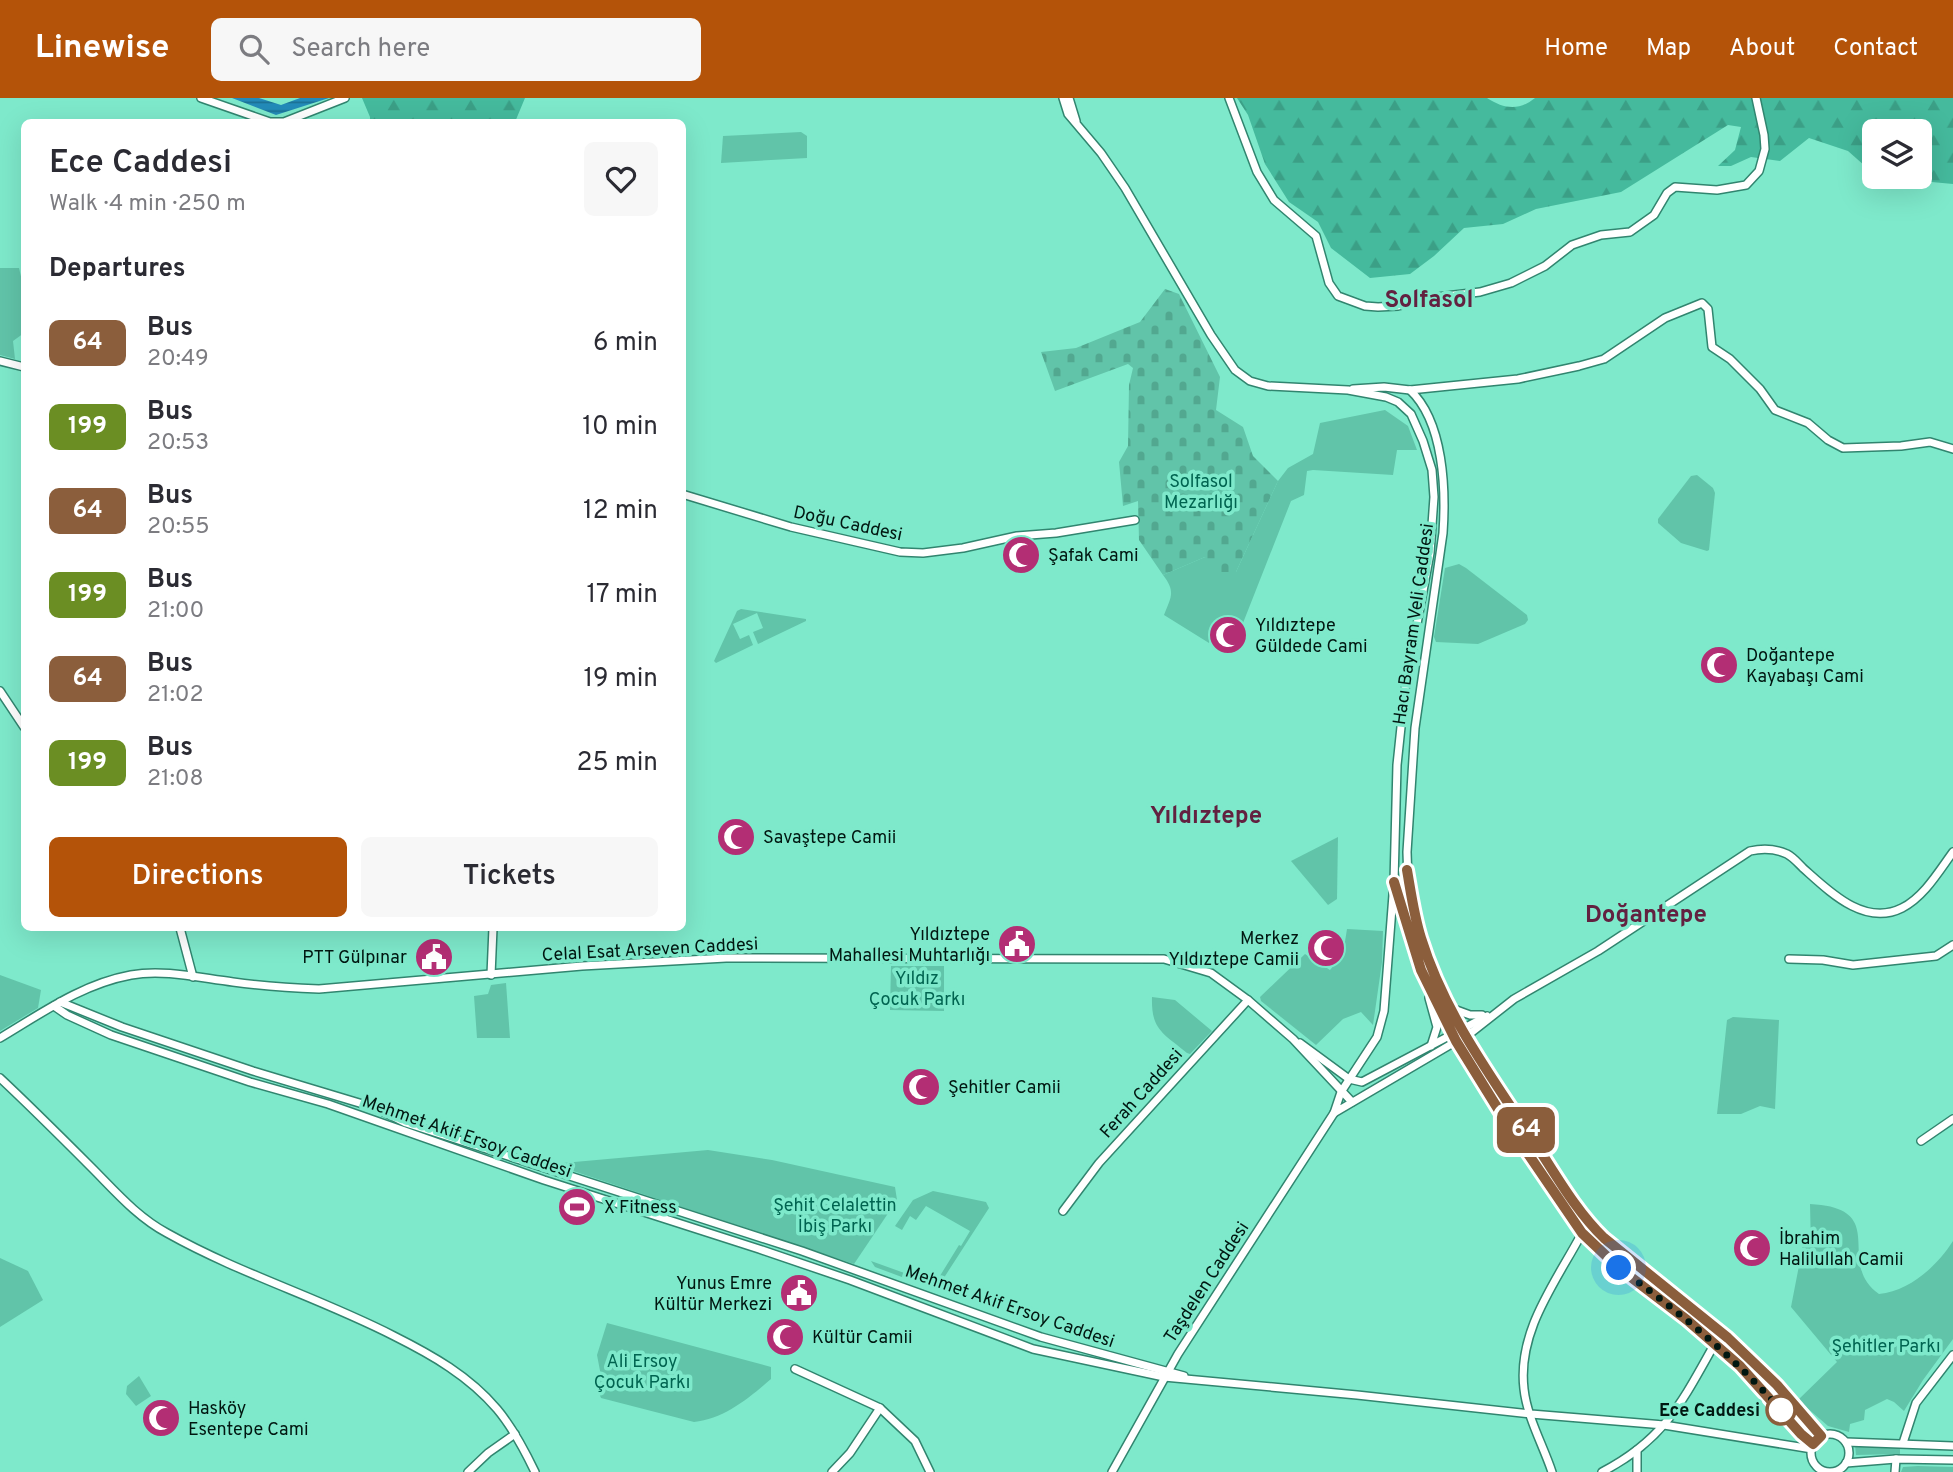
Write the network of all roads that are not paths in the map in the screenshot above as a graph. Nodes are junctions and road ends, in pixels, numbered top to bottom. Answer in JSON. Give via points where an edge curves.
{"nodes":[{"id":1,"x":201,"y":98,"type":"edge"},
{"id":2,"x":345,"y":98,"type":"edge"},
{"id":3,"x":1063,"y":98,"type":"edge"},
{"id":4,"x":1069,"y":98,"type":"edge"},
{"id":5,"x":1229,"y":98,"type":"edge"},
{"id":6,"x":1756,"y":98,"type":"edge"},
{"id":7,"x":261,"y":119,"type":"edge"},
{"id":8,"x":292,"y":119,"type":"edge"},
{"id":9,"x":1076,"y":122,"type":"junction"},
{"id":10,"x":0,"y":361,"type":"edge"},
{"id":11,"x":21,"y":366,"type":"edge"},
{"id":12,"x":1348,"y":390,"type":"junction"},
{"id":13,"x":1410,"y":390,"type":"junction"},
{"id":14,"x":1398,"y":402,"type":"junction"},
{"id":15,"x":1953,"y":449,"type":"edge"},
{"id":16,"x":686,"y":495,"type":"edge"},
{"id":17,"x":1135,"y":520,"type":"dead end"},
{"id":18,"x":0,"y":691,"type":"edge"},
{"id":19,"x":21,"y":722,"type":"edge"},
{"id":20,"x":1953,"y":852,"type":"edge"},
{"id":21,"x":1394,"y":882,"type":"junction"},
{"id":22,"x":181,"y":931,"type":"edge"},
{"id":23,"x":493,"y":931,"type":"edge"},
{"id":24,"x":1953,"y":945,"type":"edge"},
{"id":25,"x":1789,"y":959,"type":"dead end"},
{"id":26,"x":1421,"y":970,"type":"junction"},
{"id":27,"x":491,"y":975,"type":"junction"},
{"id":28,"x":193,"y":977,"type":"junction"},
{"id":29,"x":1248,"y":1000,"type":"junction"},
{"id":30,"x":57,"y":1004,"type":"junction"},
{"id":31,"x":1451,"y":1008,"type":"junction"},
{"id":32,"x":1493,"y":1012,"type":"junction"},
{"id":33,"x":1464,"y":1032,"type":"junction"},
{"id":34,"x":0,"y":1038,"type":"edge"},
{"id":35,"x":1454,"y":1038,"type":"junction"},
{"id":36,"x":1293,"y":1039,"type":"junction"},
{"id":37,"x":1430,"y":1047,"type":"junction"},
{"id":38,"x":0,"y":1078,"type":"edge"},
{"id":39,"x":1351,"y":1080,"type":"junction"},
{"id":40,"x":1341,"y":1092,"type":"junction"},
{"id":41,"x":1354,"y":1100,"type":"junction"},
{"id":42,"x":1334,"y":1114,"type":"junction"},
{"id":43,"x":1953,"y":1119,"type":"edge"},
{"id":44,"x":1922,"y":1141,"type":"dead end"},
{"id":45,"x":1063,"y":1211,"type":"dead end"},
{"id":46,"x":1582,"y":1233,"type":"junction"},
{"id":47,"x":1714,"y":1345,"type":"junction"},
{"id":48,"x":1953,"y":1355,"type":"edge"},
{"id":49,"x":795,"y":1369,"type":"dead end"},
{"id":50,"x":1166,"y":1374,"type":"junction"},
{"id":51,"x":880,"y":1408,"type":"junction"},
{"id":52,"x":1531,"y":1414,"type":"junction"},
{"id":53,"x":1664,"y":1425,"type":"junction"},
{"id":54,"x":515,"y":1434,"type":"junction"},
{"id":55,"x":1821,"y":1436,"type":"junction"},
{"id":56,"x":1846,"y":1443,"type":"junction"},
{"id":57,"x":1903,"y":1443,"type":"junction"},
{"id":58,"x":1953,"y":1446,"type":"edge"},
{"id":59,"x":1812,"y":1447,"type":"junction"},
{"id":60,"x":1637,"y":1450,"type":"junction"},
{"id":61,"x":1896,"y":1458,"type":"junction"},
{"id":62,"x":1953,"y":1460,"type":"edge"},
{"id":63,"x":1846,"y":1463,"type":"junction"},
{"id":64,"x":1815,"y":1468,"type":"edge"},
{"id":65,"x":1835,"y":1471,"type":"edge"},
{"id":66,"x":468,"y":1472,"type":"edge"},
{"id":67,"x":535,"y":1472,"type":"edge"},
{"id":68,"x":832,"y":1472,"type":"edge"},
{"id":69,"x":930,"y":1472,"type":"edge"},
{"id":70,"x":1112,"y":1472,"type":"edge"},
{"id":71,"x":1552,"y":1472,"type":"edge"},
{"id":72,"x":1602,"y":1472,"type":"edge"},
{"id":73,"x":1637,"y":1472,"type":"edge"},
{"id":74,"x":1895,"y":1472,"type":"edge"}],
"edges":[{"from":1,"to":7,"type":"main road"},
{"from":2,"to":8,"type":"main road"},
{"from":3,"to":9,"type":"main road"},
{"from":4,"to":9,"type":"main road"},
{"from":5,"to":6,"type":"main road","via":[[1257,172],[1274,200],[1316,236],[1329,283],[1338,296],[1378,307],[1511,284],[1572,246],[1601,235],[1626,233],[1654,215],[1675,187],[1717,190],[1746,185],[1759,171],[1765,149]]},
{"from":9,"to":12,"type":"main road","via":[[1121,182],[1235,370],[1268,386]]},
{"from":10,"to":11,"type":"main road"},
{"from":12,"to":13,"type":"main road"},
{"from":12,"to":14,"type":"main road"},
{"from":13,"to":14,"type":"main road"},
{"from":13,"to":15,"type":"main road","via":[[1518,379],[1604,359],[1665,318],[1702,303],[1708,309],[1712,347],[1730,359],[1775,410],[1808,423],[1843,448],[1930,442]]},
{"from":13,"to":31,"type":"main road","name":"Hacı Bayram Veli Caddesi","via":[[1422,404],[1436,441],[1445,502],[1415,727],[1407,870],[1422,939]]},
{"from":14,"to":21,"type":"main road","via":[[1411,414],[1423,441],[1434,497],[1430,553],[1401,725]]},
{"from":16,"to":17,"type":"main road","name":"Doğu Caddesi","via":[[792,527],[900,552],[963,548]]},
{"from":18,"to":19,"type":"main road"},
{"from":20,"to":32,"type":"main road","via":[[1910,903],[1879,913],[1845,903],[1790,855],[1772,849],[1750,851],[1598,951]]},
{"from":21,"to":26,"type":"main road"},
{"from":21,"to":39,"type":"main road","via":[[1382,1020]]},
{"from":22,"to":28,"type":"main road"},
{"from":23,"to":27,"type":"main road"},
{"from":24,"to":25,"type":"main road","via":[[1936,956],[1853,965]]},
{"from":26,"to":35,"type":"main road"},
{"from":26,"to":37,"type":"main road","via":[[1437,1027]]},
{"from":27,"to":28,"type":"main road","name":"Celal Esat Arseven Caddesi","via":[[319,989]]},
{"from":27,"to":29,"type":"main road","name":"Celal Esat Arseven Caddesi","via":[[726,958],[1164,959],[1211,972]]},
{"from":28,"to":30,"type":"main road","name":"Celal Esat Arseven Caddesi","via":[[133,975],[102,983]]},
{"from":29,"to":36,"type":"main road","name":"Celal Esat Arseven Caddesi"},
{"from":29,"to":45,"type":"main road","name":"Ferah Caddesi","via":[[1099,1163]]},
{"from":30,"to":34,"type":"main road","name":"Celal Esat Arseven Caddesi"},
{"from":30,"to":50,"type":"main road","name":"Mehmet Akif Ersoy Caddesi","via":[[802,1251],[1041,1337]]},
{"from":30,"to":50,"type":"main road","name":"Mehmet Akif Ersoy Caddesi","via":[[67,1015],[111,1035],[759,1249],[1033,1349]]},
{"from":31,"to":32,"type":"main road","via":[[1470,1016]]},
{"from":31,"to":33,"type":"main road","name":"Hacı Bayram Veli Caddesi"},
{"from":32,"to":33,"type":"main road"},
{"from":33,"to":35,"type":"main road"},
{"from":33,"to":55,"type":"main road","name":"Hacı Bayram Veli Caddesi","via":[[1594,1228],[1728,1338]]},
{"from":35,"to":37,"type":"main road"},
{"from":35,"to":41,"type":"main road"},
{"from":35,"to":46,"type":"main road"},
{"from":36,"to":39,"type":"main road"},
{"from":36,"to":40,"type":"main road"},
{"from":37,"to":39,"type":"main road","via":[[1368,1080]]},
{"from":38,"to":54,"type":"main road","via":[[128,1205],[165,1232],[421,1349],[474,1386]]},
{"from":39,"to":40,"type":"main road"},
{"from":39,"to":41,"type":"main road","via":[[1359,1091]]},
{"from":40,"to":41,"type":"main road"},
{"from":40,"to":42,"type":"main road"},
{"from":41,"to":42,"type":"main road"},
{"from":42,"to":50,"type":"main road","name":"Taşdelen Caddesi"},
{"from":43,"to":44,"type":"main road"},
{"from":46,"to":47,"type":"main road"},
{"from":46,"to":52,"type":"main road","via":[[1526,1343],[1524,1391]]},
{"from":47,"to":53,"type":"main road"},
{"from":47,"to":59,"type":"main road","via":[[1761,1386]]},
{"from":48,"to":57,"type":"main road","via":[[1916,1403]]},
{"from":49,"to":51,"type":"main road"},
{"from":50,"to":52,"type":"main road","name":"Mehmet Akif Ersoy Caddesi"},
{"from":50,"to":70,"type":"main road","name":"Taşdelen Caddesi"},
{"from":51,"to":68,"type":"main road"},
{"from":51,"to":69,"type":"main road","via":[[915,1441]]},
{"from":52,"to":53,"type":"main road","name":"Mehmet Akif Ersoy Caddesi"},
{"from":52,"to":71,"type":"main road"},
{"from":53,"to":59,"type":"main road","name":"Mehmet Akif Ersoy Caddesi"},
{"from":53,"to":60,"type":"main road"},
{"from":54,"to":66,"type":"main road"},
{"from":54,"to":67,"type":"main road"},
{"from":55,"to":56,"type":"main road","via":[[1838,1435]]},
{"from":55,"to":59,"type":"main road"},
{"from":56,"to":57,"type":"main road"},
{"from":56,"to":63,"type":"main road"},
{"from":57,"to":58,"type":"main road"},
{"from":59,"to":64,"type":"main road"},
{"from":60,"to":72,"type":"main road"},
{"from":60,"to":73,"type":"main road"},
{"from":61,"to":62,"type":"main road"},
{"from":61,"to":63,"type":"main road"},
{"from":61,"to":74,"type":"main road"},
{"from":63,"to":65,"type":"main road"},
{"from":64,"to":65,"type":"main road"}]}
